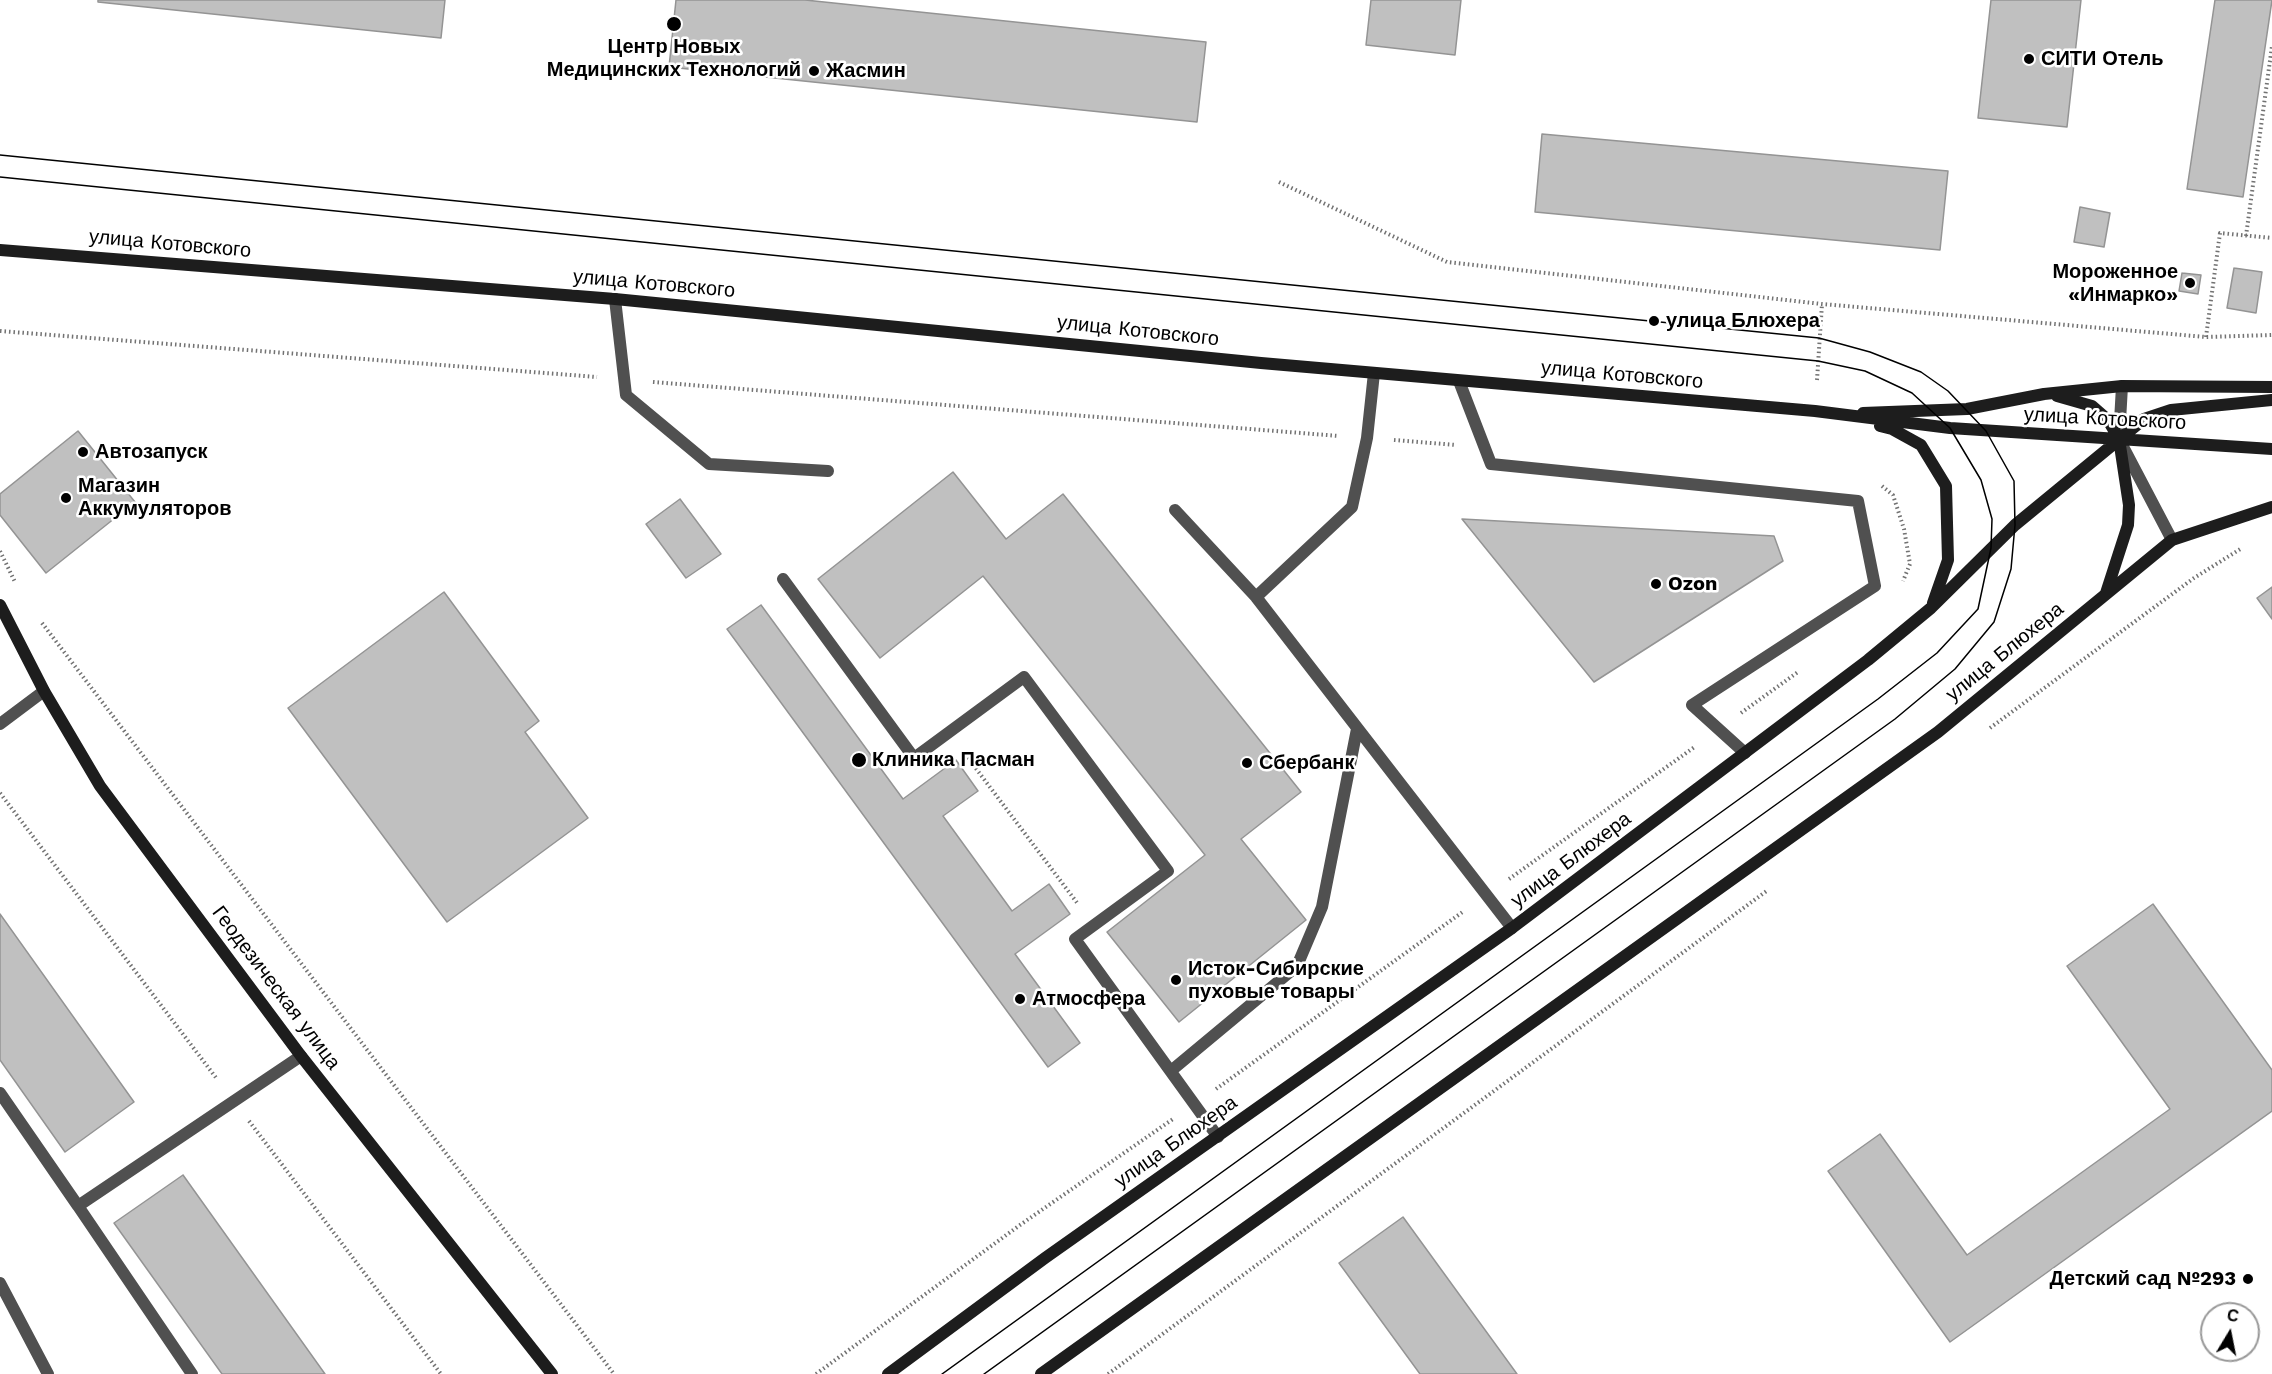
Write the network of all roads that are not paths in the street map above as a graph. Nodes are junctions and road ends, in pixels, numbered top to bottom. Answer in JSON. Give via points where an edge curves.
{"nodes":[{"id":1,"x":0,"y":250,"type":"edge"},
{"id":2,"x":615,"y":299,"type":"junction"},
{"id":3,"x":1374,"y":373,"type":"junction"},
{"id":4,"x":1459,"y":381,"type":"junction"},
{"id":5,"x":2122,"y":386,"type":"junction"},
{"id":6,"x":2272,"y":387,"type":"edge"},
{"id":7,"x":2044,"y":394,"type":"junction"},
{"id":8,"x":2272,"y":400,"type":"edge"},
{"id":9,"x":1829,"y":415,"type":"junction"},
{"id":10,"x":2120,"y":439,"type":"junction"},
{"id":11,"x":2272,"y":449,"type":"edge"},
{"id":12,"x":828,"y":471,"type":"dead end"},
{"id":13,"x":2272,"y":507,"type":"edge"},
{"id":14,"x":1175,"y":510,"type":"dead end"},
{"id":15,"x":2172,"y":540,"type":"junction"},
{"id":16,"x":783,"y":579,"type":"dead end"},
{"id":17,"x":2106,"y":595,"type":"junction"},
{"id":18,"x":1256,"y":597,"type":"junction"},
{"id":19,"x":0,"y":605,"type":"edge"},
{"id":20,"x":1931,"y":608,"type":"junction"},
{"id":21,"x":44,"y":691,"type":"junction"},
{"id":22,"x":0,"y":724,"type":"edge"},
{"id":23,"x":1357,"y":729,"type":"junction"},
{"id":24,"x":1745,"y":753,"type":"junction"},
{"id":25,"x":1512,"y":928,"type":"junction"},
{"id":26,"x":301,"y":1056,"type":"junction"},
{"id":27,"x":1172,"y":1070,"type":"junction"},
{"id":28,"x":0,"y":1093,"type":"edge"},
{"id":29,"x":1218,"y":1137,"type":"junction"},
{"id":30,"x":78,"y":1206,"type":"junction"},
{"id":31,"x":0,"y":1283,"type":"edge"},
{"id":32,"x":48,"y":1374,"type":"edge"},
{"id":33,"x":192,"y":1374,"type":"edge"},
{"id":34,"x":552,"y":1374,"type":"edge"},
{"id":35,"x":888,"y":1374,"type":"edge"},
{"id":36,"x":1041,"y":1374,"type":"edge"}],
"edges":[{"from":1,"to":2,"type":"street","name":"улица Котовского"},
{"from":2,"to":3,"type":"street","name":"улица Котовского"},
{"from":2,"to":12,"type":"street","via":[[626,395],[709,465]]},
{"from":3,"to":4,"type":"street","name":"улица Котовского"},
{"from":3,"to":18,"type":"street","via":[[1367,438],[1352,507]]},
{"from":4,"to":9,"type":"street","name":"улица Котовского"},
{"from":4,"to":24,"type":"street","via":[[1491,464],[1858,501],[1875,586],[1692,705]]},
{"from":5,"to":6,"type":"street"},
{"from":5,"to":7,"type":"street"},
{"from":5,"to":10,"type":"street"},
{"from":7,"to":9,"type":"street","via":[[1967,409]]},
{"from":7,"to":10,"type":"street","via":[[2092,406],[2108,420]]},
{"from":8,"to":10,"type":"street","name":"улица Блюхера","via":[[2171,410],[2144,419]]},
{"from":9,"to":10,"type":"street","name":"улица Котовского","via":[[1977,431]]},
{"from":9,"to":20,"type":"street","via":[[1892,429],[1921,445],[1946,486],[1948,560]]},
{"from":10,"to":11,"type":"street","name":"улица Котовского"},
{"from":10,"to":15,"type":"street"},
{"from":10,"to":17,"type":"street","via":[[2128,525]]},
{"from":10,"to":20,"type":"street","name":"улица Блюхера","via":[[2015,525]]},
{"from":13,"to":15,"type":"street","name":"улица Блюхера"},
{"from":14,"to":18,"type":"street"},
{"from":15,"to":17,"type":"street","name":"улица Блюхера"},
{"from":16,"to":27,"type":"street","via":[[914,758],[1024,677],[1168,871],[1075,939]]},
{"from":17,"to":36,"type":"street","name":"улица Блюхера","via":[[1938,732]]},
{"from":18,"to":23,"type":"street"},
{"from":19,"to":21,"type":"street","name":"Геодезическая улица"},
{"from":20,"to":24,"type":"street","name":"улица Блюхера"},
{"from":21,"to":22,"type":"street"},
{"from":21,"to":26,"type":"street","name":"Геодезическая улица","via":[[100,786]]},
{"from":23,"to":25,"type":"street"},
{"from":23,"to":27,"type":"street","via":[[1322,907],[1297,966]]},
{"from":24,"to":25,"type":"street","name":"улица Блюхера"},
{"from":25,"to":29,"type":"street","name":"улица Блюхера"},
{"from":26,"to":30,"type":"street"},
{"from":26,"to":34,"type":"street","name":"Геодезическая улица"},
{"from":27,"to":29,"type":"street"},
{"from":28,"to":30,"type":"street"},
{"from":29,"to":35,"type":"street","name":"улица Блюхера"},
{"from":30,"to":33,"type":"street"},
{"from":31,"to":32,"type":"street"}]}
